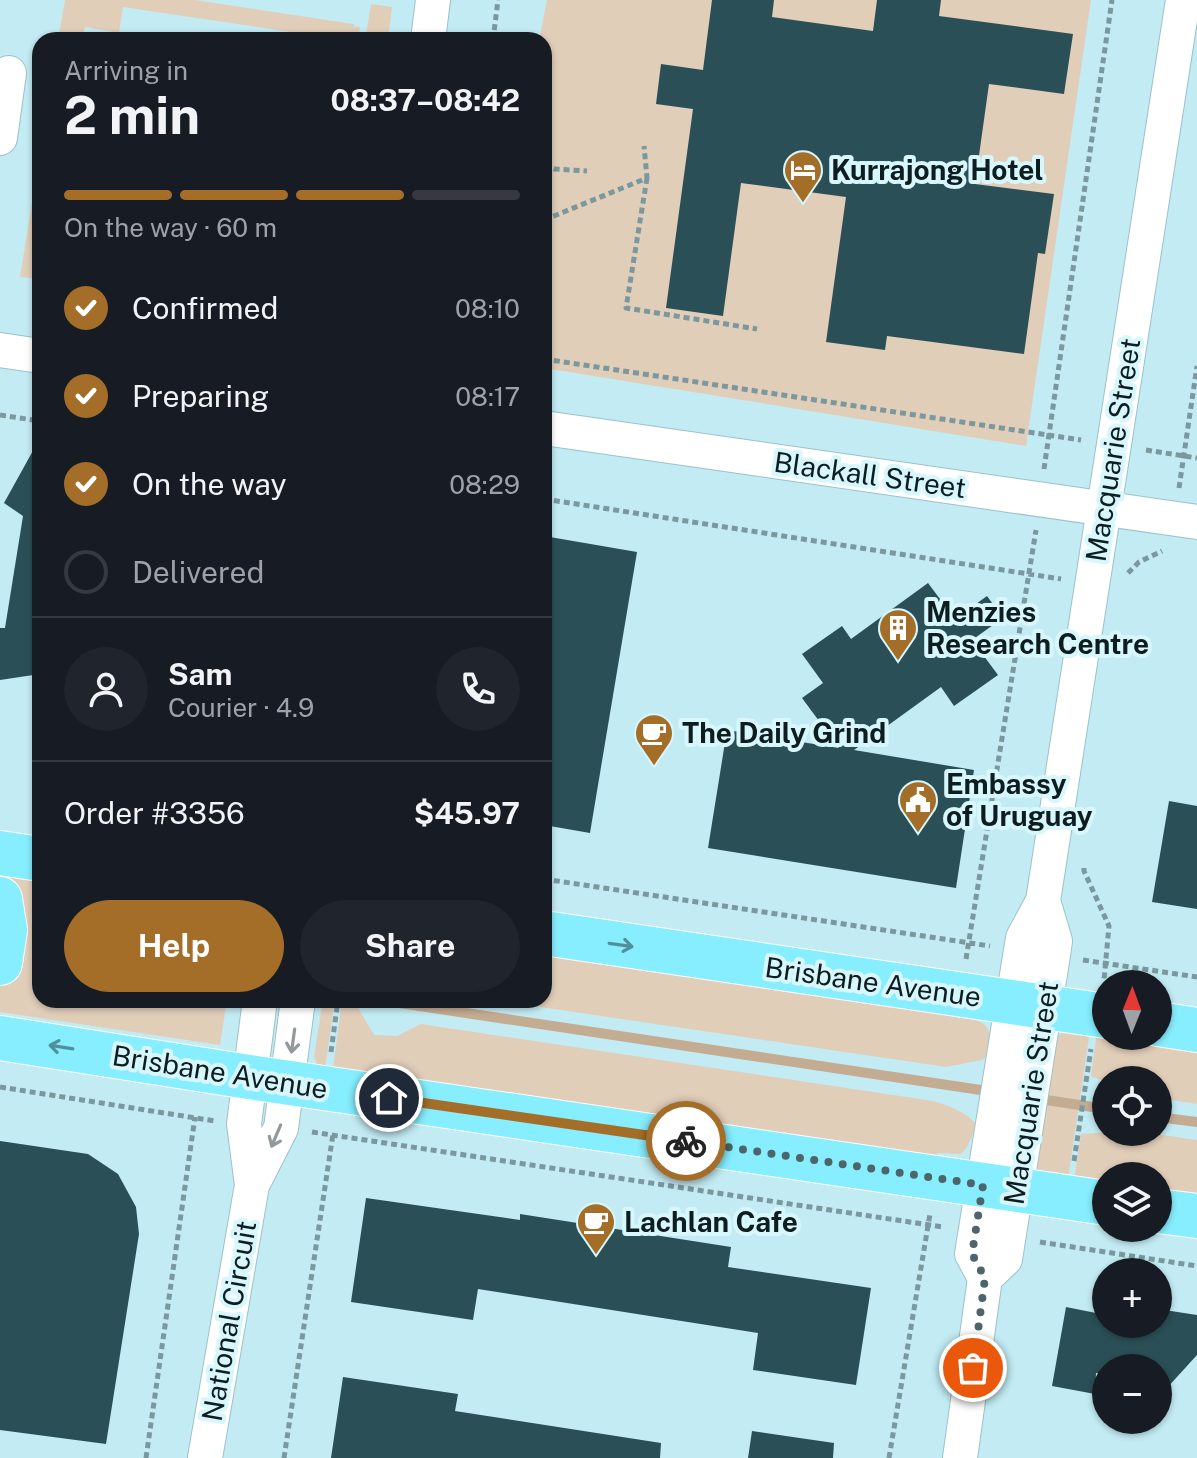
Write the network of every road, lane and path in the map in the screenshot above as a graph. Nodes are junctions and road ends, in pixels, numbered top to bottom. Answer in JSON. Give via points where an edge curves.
{"nodes":[{"id":1,"x":433,"y":0,"type":"edge"},
{"id":2,"x":1112,"y":0,"type":"edge"},
{"id":3,"x":1183,"y":0,"type":"edge"},
{"id":4,"x":499,"y":1,"type":"edge"},
{"id":5,"x":429,"y":32,"type":"edge"},
{"id":6,"x":494,"y":32,"type":"edge"},
{"id":7,"x":9,"y":73,"type":"dead end"},
{"id":8,"x":0,"y":138,"type":"edge"},
{"id":9,"x":644,"y":146,"type":"dead end"},
{"id":10,"x":552,"y":168,"type":"edge"},
{"id":11,"x":587,"y":171,"type":"dead end"},
{"id":12,"x":647,"y":178,"type":"junction"},
{"id":13,"x":552,"y":217,"type":"edge"},
{"id":14,"x":757,"y":329,"type":"dead end"},
{"id":15,"x":0,"y":350,"type":"edge"},
{"id":16,"x":32,"y":355,"type":"edge"},
{"id":17,"x":552,"y":360,"type":"edge"},
{"id":18,"x":1197,"y":366,"type":"edge"},
{"id":19,"x":0,"y":415,"type":"edge"},
{"id":20,"x":32,"y":420,"type":"edge"},
{"id":21,"x":552,"y":429,"type":"edge"},
{"id":22,"x":1048,"y":436,"type":"junction"},
{"id":23,"x":1114,"y":445,"type":"junction"},
{"id":24,"x":1197,"y":458,"type":"edge"},
{"id":25,"x":552,"y":500,"type":"edge"},
{"id":26,"x":1041,"y":500,"type":"junction"},
{"id":27,"x":1104,"y":510,"type":"junction"},
{"id":28,"x":1197,"y":522,"type":"edge"},
{"id":29,"x":1170,"y":548,"type":"dead end"},
{"id":30,"x":1028,"y":574,"type":"junction"},
{"id":31,"x":1092,"y":583,"type":"junction"},
{"id":32,"x":0,"y":853,"type":"edge"},
{"id":33,"x":1086,"y":855,"type":"dead end"},
{"id":34,"x":32,"y":858,"type":"edge"},
{"id":35,"x":552,"y":880,"type":"edge"},
{"id":36,"x":0,"y":899,"type":"edge"},
{"id":37,"x":552,"y":934,"type":"edge"},
{"id":38,"x":968,"y":943,"type":"junction"},
{"id":39,"x":994,"y":946,"type":"dead end"},
{"id":40,"x":1075,"y":958,"type":"dead end"},
{"id":41,"x":0,"y":963,"type":"edge"},
{"id":42,"x":1106,"y":963,"type":"junction"},
{"id":43,"x":1197,"y":977,"type":"edge"},
{"id":44,"x":1028,"y":1005,"type":"junction"},
{"id":45,"x":261,"y":1008,"type":"edge"},
{"id":46,"x":295,"y":1008,"type":"edge"},
{"id":47,"x":337,"y":1008,"type":"edge"},
{"id":48,"x":1092,"y":1014,"type":"edge"},
{"id":49,"x":1172,"y":1026,"type":"edge"},
{"id":50,"x":1197,"y":1030,"type":"edge"},
{"id":51,"x":0,"y":1038,"type":"edge"},
{"id":52,"x":331,"y":1055,"type":"dead end"},
{"id":53,"x":1087,"y":1076,"type":"dead end"},
{"id":54,"x":268,"y":1080,"type":"junction"},
{"id":55,"x":0,"y":1087,"type":"edge"},
{"id":56,"x":195,"y":1117,"type":"junction"},
{"id":57,"x":216,"y":1121,"type":"dead end"},
{"id":58,"x":323,"y":1133,"type":"dead end"},
{"id":59,"x":333,"y":1134,"type":"junction"},
{"id":60,"x":1078,"y":1134,"type":"dead end"},
{"id":61,"x":1000,"y":1187,"type":"junction"},
{"id":62,"x":1092,"y":1201,"type":"edge"},
{"id":63,"x":1172,"y":1213,"type":"edge"},
{"id":64,"x":1197,"y":1216,"type":"edge"},
{"id":65,"x":928,"y":1226,"type":"junction"},
{"id":66,"x":955,"y":1229,"type":"dead end"},
{"id":67,"x":1030,"y":1240,"type":"dead end"},
{"id":68,"x":1197,"y":1266,"type":"edge"},
{"id":69,"x":146,"y":1458,"type":"edge"},
{"id":70,"x":205,"y":1458,"type":"edge"},
{"id":71,"x":284,"y":1458,"type":"edge"},
{"id":72,"x":889,"y":1458,"type":"edge"},
{"id":73,"x":960,"y":1458,"type":"edge"}],
"edges":[{"from":1,"to":5,"type":"street"},
{"from":2,"to":22,"type":"path"},
{"from":3,"to":23,"type":"street","name":"Macquarie Street"},
{"from":4,"to":6,"type":"path"},
{"from":7,"to":8,"type":"street"},
{"from":9,"to":12,"type":"path"},
{"from":10,"to":11,"type":"path"},
{"from":12,"to":13,"type":"path"},
{"from":12,"to":14,"type":"path","via":[[626,308]]},
{"from":15,"to":16,"type":"street"},
{"from":17,"to":22,"type":"path"},
{"from":18,"to":24,"type":"path","via":[[1183,456]]},
{"from":19,"to":20,"type":"path"},
{"from":21,"to":26,"type":"street","name":"Blackall Street"},
{"from":22,"to":23,"type":"path"},
{"from":22,"to":26,"type":"path"},
{"from":23,"to":27,"type":"street","name":"Macquarie Street"},
{"from":25,"to":30,"type":"path"},
{"from":26,"to":27,"type":"street","name":"Blackall Street"},
{"from":26,"to":30,"type":"path"},
{"from":27,"to":28,"type":"street","name":"Blackall Street"},
{"from":27,"to":31,"type":"street","name":"Macquarie Street"},
{"from":29,"to":31,"type":"path","via":[[1139,562],[1121,588]]},
{"from":30,"to":31,"type":"path"},
{"from":30,"to":38,"type":"path"},
{"from":31,"to":44,"type":"street","name":"Macquarie Street","via":[[1043,901],[1023,938]]},
{"from":32,"to":34,"type":"main road"},
{"from":33,"to":42,"type":"path","via":[[1084,871],[1109,926]]},
{"from":35,"to":38,"type":"path"},
{"from":36,"to":41,"type":"main road","via":[[5,930]]},
{"from":37,"to":44,"type":"main road","name":"Brisbane Avenue","one_way":true},
{"from":38,"to":39,"type":"path"},
{"from":40,"to":42,"type":"path"},
{"from":42,"to":43,"type":"path"},
{"from":44,"to":48,"type":"main road","name":"Brisbane Avenue"},
{"from":44,"to":61,"type":"street","name":"Macquarie Street"},
{"from":45,"to":54,"type":"street","name":"National Circuit"},
{"from":46,"to":54,"type":"street","name":"National Circuit","one_way":true},
{"from":47,"to":52,"type":"path"},
{"from":49,"to":50,"type":"main road"},
{"from":54,"to":51,"type":"main road","name":"Brisbane Avenue","one_way":true},
{"from":53,"to":60,"type":"path"},
{"from":54,"to":61,"type":"main road","name":"Brisbane Avenue"},
{"from":54,"to":70,"type":"street","name":"National Circuit","via":[[281,1128],[252,1185]]},
{"from":55,"to":56,"type":"path"},
{"from":56,"to":57,"type":"path"},
{"from":56,"to":69,"type":"path"},
{"from":58,"to":59,"type":"path"},
{"from":59,"to":65,"type":"path"},
{"from":59,"to":71,"type":"path"},
{"from":61,"to":62,"type":"main road","name":"Brisbane Avenue"},
{"from":61,"to":73,"type":"street","name":"Macquarie Street","via":[[1005,1259],[985,1278]]},
{"from":63,"to":64,"type":"main road"},
{"from":65,"to":66,"type":"path"},
{"from":65,"to":72,"type":"path"},
{"from":67,"to":68,"type":"path"}]}
